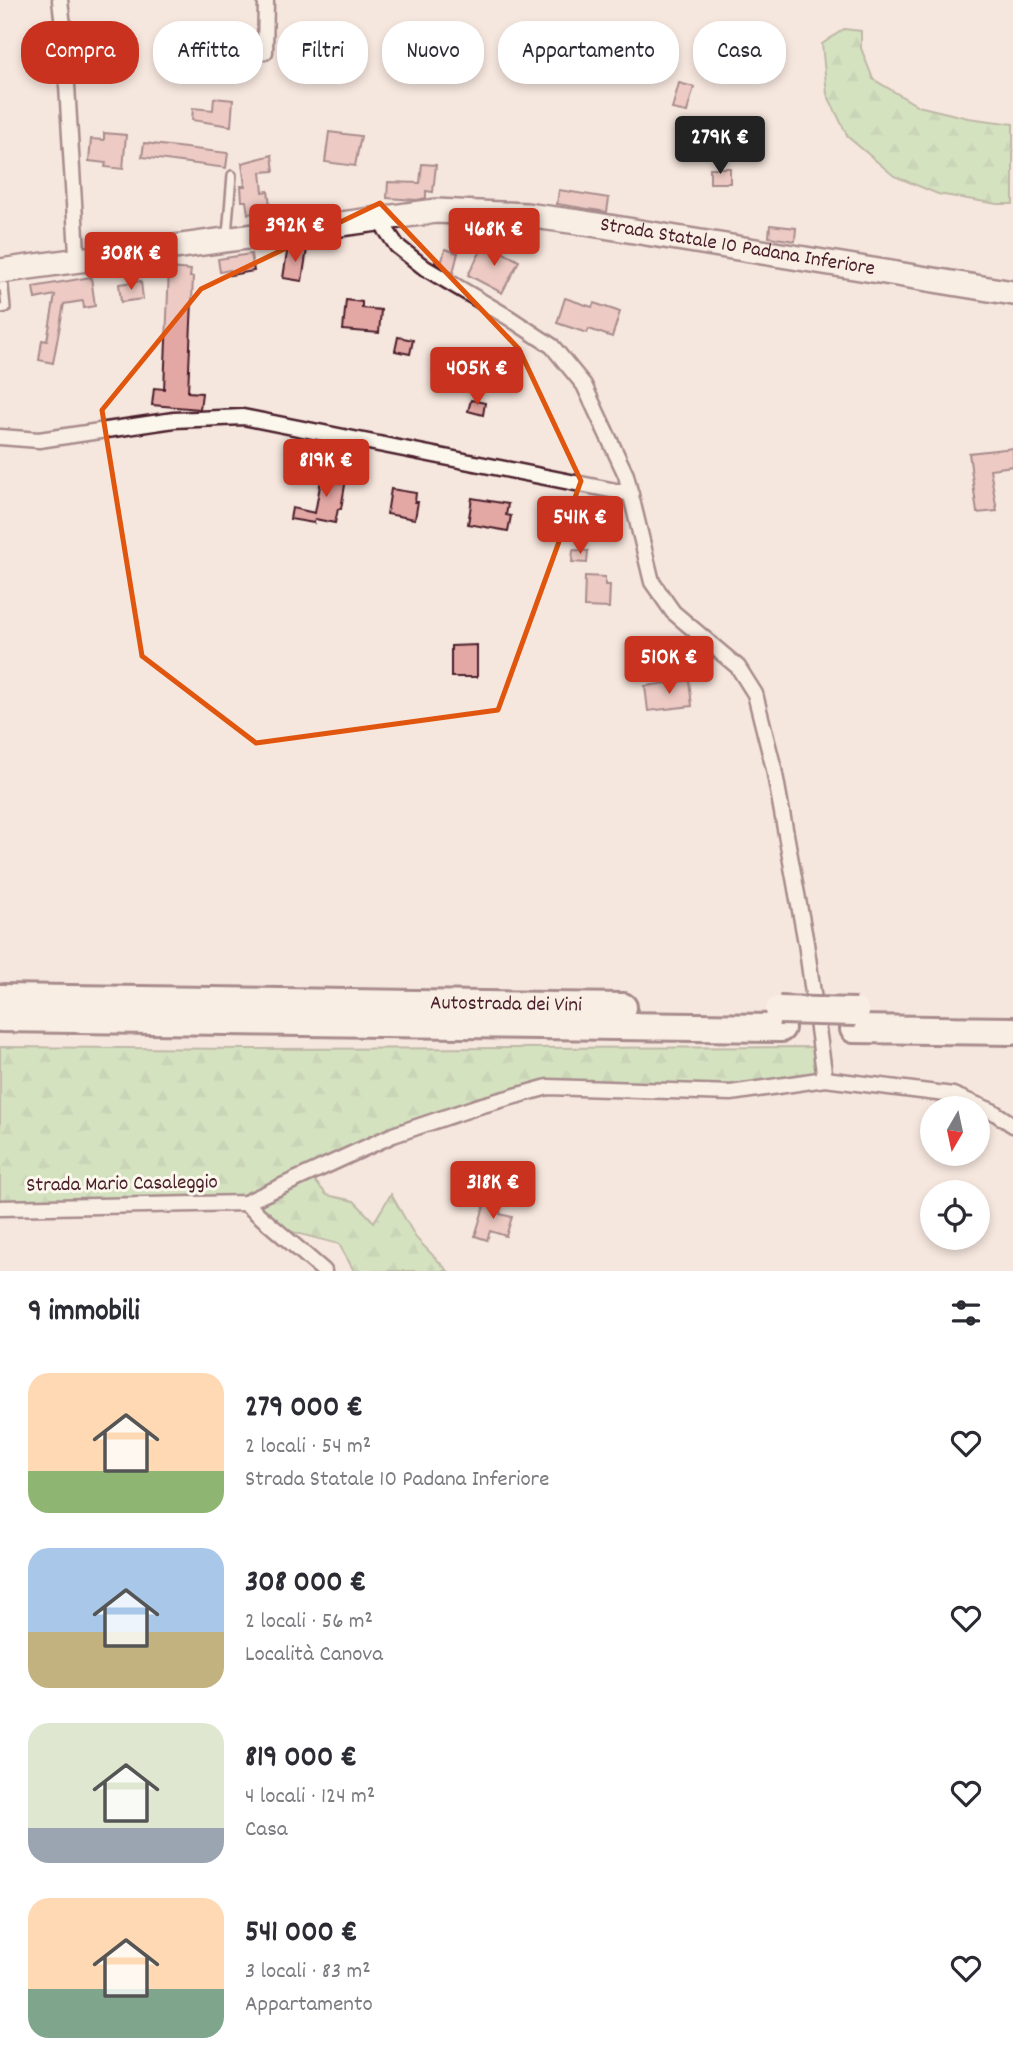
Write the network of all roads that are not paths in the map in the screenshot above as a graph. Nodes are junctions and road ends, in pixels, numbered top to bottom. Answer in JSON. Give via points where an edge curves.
{"nodes":[{"id":1,"x":60,"y":0,"type":"edge"},
{"id":2,"x":264,"y":0,"type":"edge"},
{"id":3,"x":265,"y":52,"type":"dead end"},
{"id":4,"x":232,"y":175,"type":"dead end"},
{"id":5,"x":378,"y":218,"type":"junction"},
{"id":6,"x":227,"y":239,"type":"junction"},
{"id":7,"x":80,"y":261,"type":"junction"},
{"id":8,"x":0,"y":271,"type":"edge"},
{"id":9,"x":0,"y":287,"type":"edge"},
{"id":10,"x":1013,"y":293,"type":"edge"},
{"id":11,"x":0,"y":309,"type":"edge"},
{"id":12,"x":0,"y":437,"type":"edge"},
{"id":13,"x":631,"y":494,"type":"junction"},
{"id":14,"x":0,"y":998,"type":"edge"},
{"id":15,"x":1013,"y":1013,"type":"edge"},
{"id":16,"x":0,"y":1018,"type":"edge"},
{"id":17,"x":780,"y":1019,"type":"junction"},
{"id":18,"x":855,"y":1021,"type":"junction"},
{"id":19,"x":1013,"y":1031,"type":"edge"},
{"id":20,"x":825,"y":1079,"type":"junction"},
{"id":21,"x":1013,"y":1125,"type":"edge"},
{"id":22,"x":245,"y":1203,"type":"junction"},
{"id":23,"x":0,"y":1208,"type":"edge"},
{"id":24,"x":324,"y":1271,"type":"edge"}],
"edges":[{"from":1,"to":7,"type":"street"},
{"from":2,"to":3,"type":"street"},
{"from":4,"to":6,"type":"lane"},
{"from":5,"to":6,"type":"main road","name":"Strada Statale 10 Padana Inferiore"},
{"from":5,"to":10,"type":"main road","name":"Strada Statale 10 Padana Inferiore","via":[[436,211],[526,215]]},
{"from":5,"to":13,"type":"street","via":[[397,246],[425,268],[552,346],[584,385]]},
{"from":6,"to":7,"type":"main road","name":"Strada Statale 10 Padana Inferiore"},
{"from":7,"to":8,"type":"main road","name":"Strada Statale 10 Padana Inferiore"},
{"from":9,"to":11,"type":"lane","via":[[4,286],[6,308]]},
{"from":12,"to":13,"type":"street","via":[[39,440],[174,420],[243,417]]},
{"from":13,"to":20,"type":"street","via":[[652,582],[673,612],[738,667],[755,694],[774,769],[806,943]]},
{"from":14,"to":17,"type":"highway","name":"Autostrada dei Vini"},
{"from":15,"to":18,"type":"highway","name":"Autostrada dei Vini"},
{"from":16,"to":17,"type":"highway","name":"Autostrada dei Vini"},
{"from":17,"to":18,"type":"highway","name":"Autostrada dei Vini","bridge":true},
{"from":18,"to":19,"type":"highway","name":"Autostrada dei Vini"},
{"from":20,"to":21,"type":"street","via":[[953,1095]]},
{"from":20,"to":22,"type":"street","via":[[731,1093],[548,1087],[393,1135]]},
{"from":22,"to":23,"type":"street","name":"Strada Mario Casaleggio"},
{"from":22,"to":24,"type":"street"}]}
